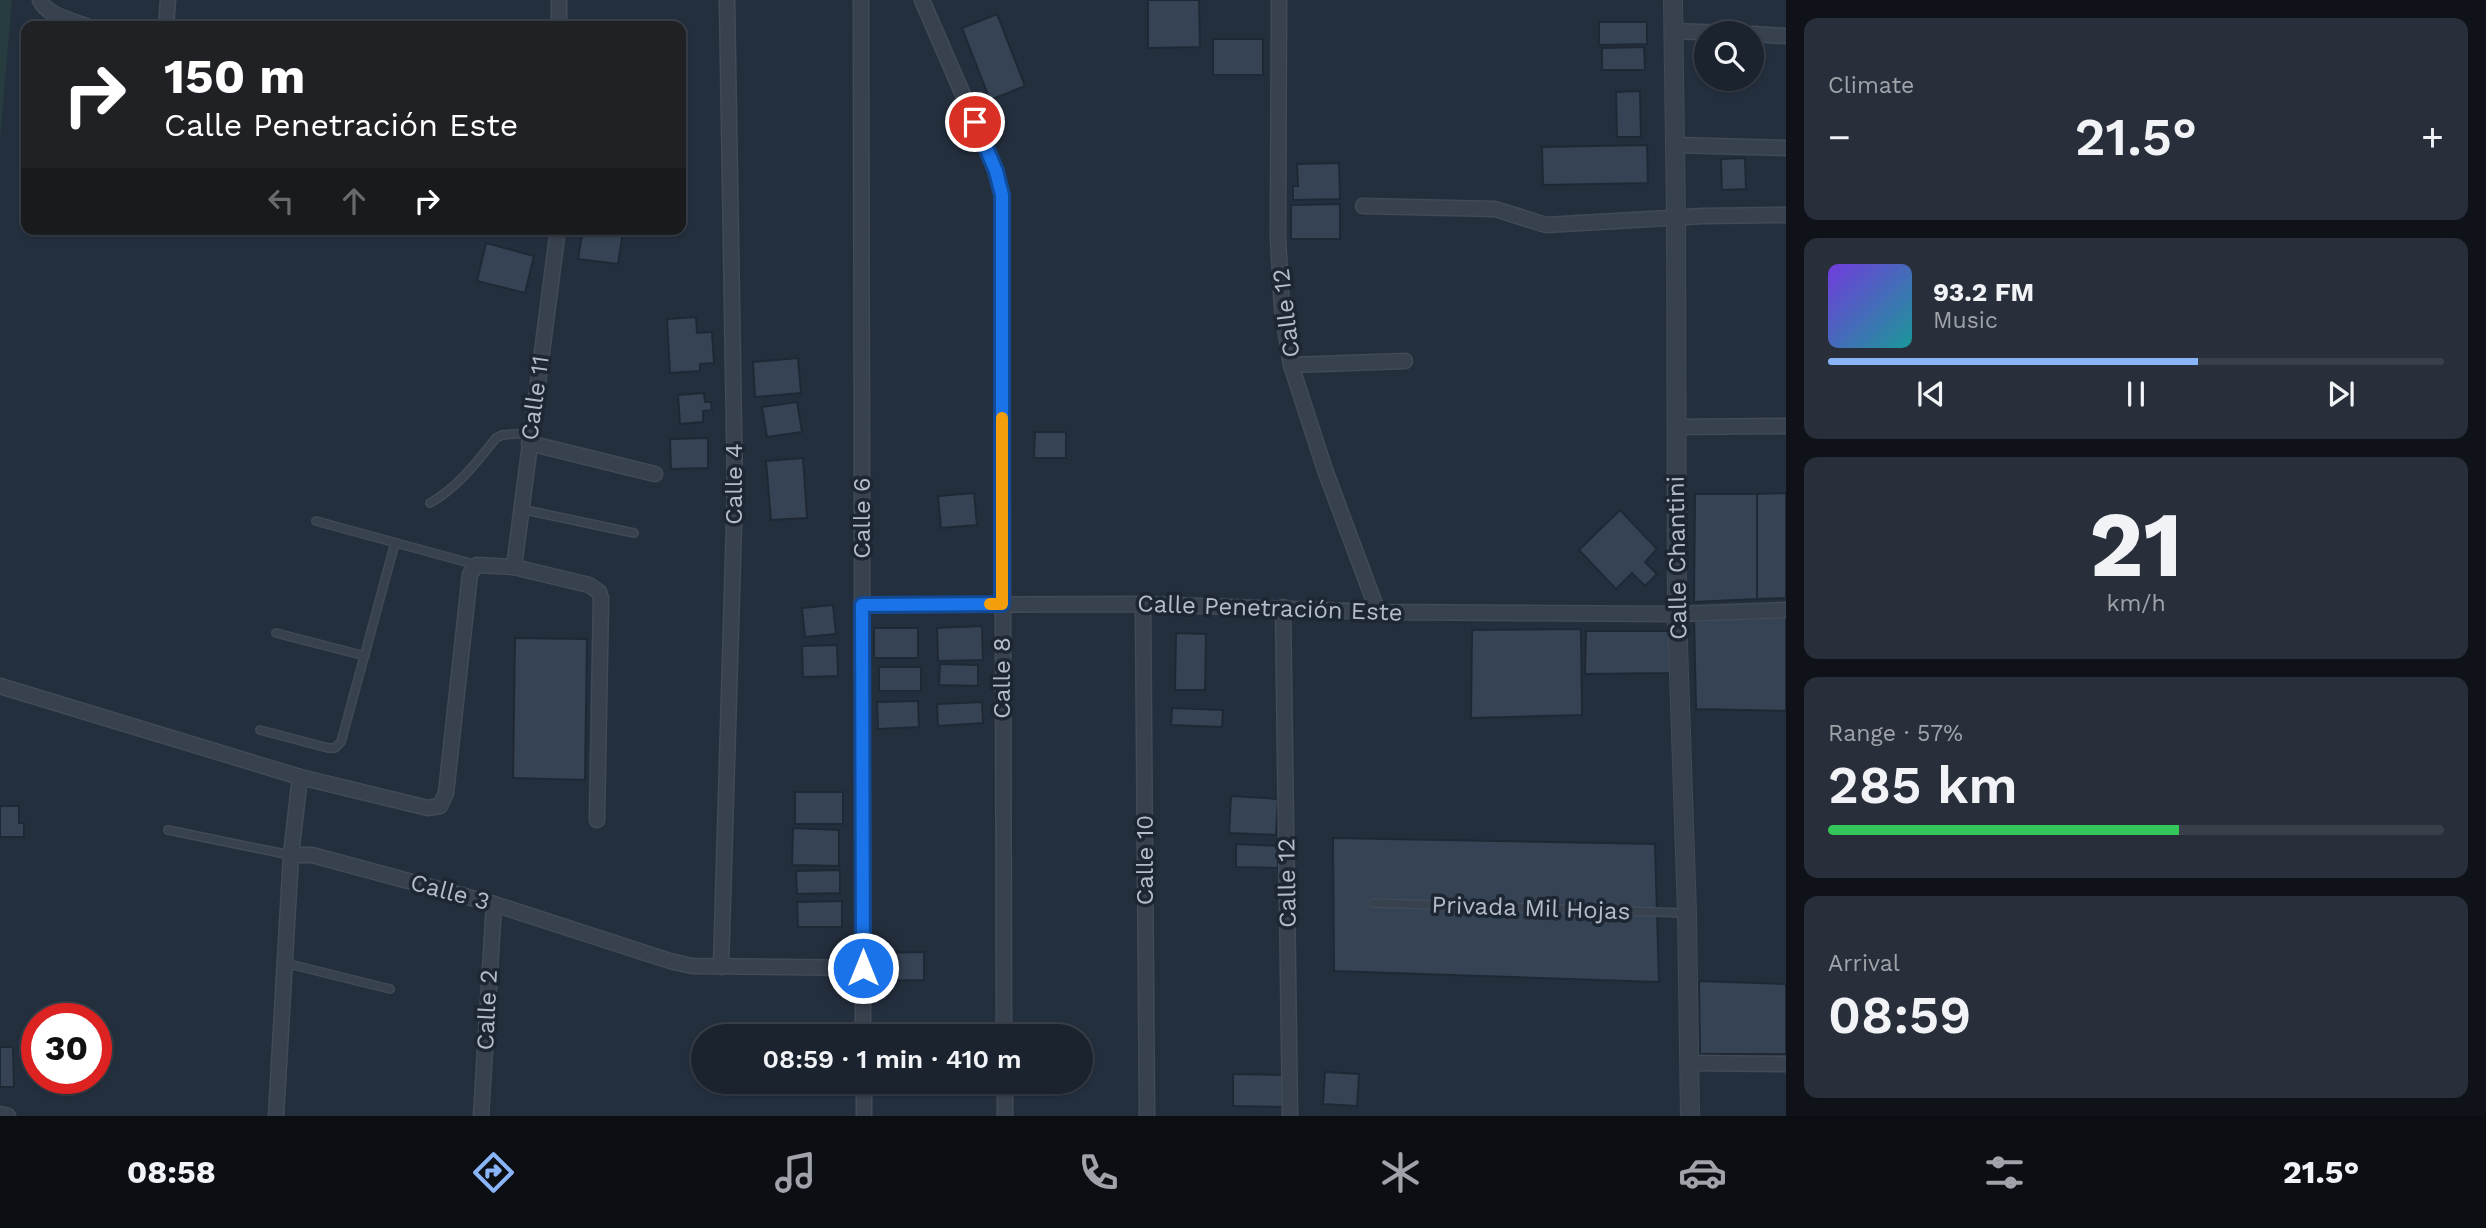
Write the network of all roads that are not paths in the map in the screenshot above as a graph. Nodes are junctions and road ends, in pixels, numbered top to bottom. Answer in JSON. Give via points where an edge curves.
{"nodes":[{"id":1,"x":167,"y":0,"type":"edge"},
{"id":2,"x":559,"y":0,"type":"edge"},
{"id":3,"x":727,"y":0,"type":"edge"},
{"id":4,"x":861,"y":0,"type":"edge"},
{"id":5,"x":922,"y":0,"type":"edge"},
{"id":6,"x":1279,"y":0,"type":"edge"},
{"id":7,"x":1673,"y":0,"type":"edge"},
{"id":8,"x":41,"y":2,"type":"edge"},
{"id":9,"x":74,"y":21,"type":"edge"},
{"id":10,"x":166,"y":21,"type":"edge"},
{"id":11,"x":559,"y":21,"type":"edge"},
{"id":12,"x":1673,"y":31,"type":"junction"},
{"id":13,"x":1694,"y":32,"type":"edge"},
{"id":14,"x":1764,"y":35,"type":"edge"},
{"id":15,"x":1786,"y":36,"type":"edge"},
{"id":16,"x":1675,"y":145,"type":"junction"},
{"id":17,"x":1786,"y":148,"type":"edge"},
{"id":18,"x":1363,"y":206,"type":"dead end"},
{"id":19,"x":1786,"y":215,"type":"edge"},
{"id":20,"x":1676,"y":218,"type":"junction"},
{"id":21,"x":557,"y":235,"type":"edge"},
{"id":22,"x":1405,"y":361,"type":"dead end"},
{"id":23,"x":1291,"y":365,"type":"junction"},
{"id":24,"x":1786,"y":426,"type":"edge"},
{"id":25,"x":1676,"y":427,"type":"junction"},
{"id":26,"x":530,"y":438,"type":"junction"},
{"id":27,"x":655,"y":474,"type":"dead end"},
{"id":28,"x":430,"y":503,"type":"dead end"},
{"id":29,"x":520,"y":509,"type":"junction"},
{"id":30,"x":316,"y":521,"type":"dead end"},
{"id":31,"x":634,"y":533,"type":"dead end"},
{"id":32,"x":395,"y":543,"type":"junction"},
{"id":33,"x":477,"y":565,"type":"junction"},
{"id":34,"x":514,"y":567,"type":"junction"},
{"id":35,"x":1002,"y":604,"type":"junction"},
{"id":36,"x":1143,"y":604,"type":"junction"},
{"id":37,"x":862,"y":605,"type":"junction"},
{"id":38,"x":1283,"y":607,"type":"junction"},
{"id":39,"x":1786,"y":610,"type":"edge"},
{"id":40,"x":1378,"y":612,"type":"junction"},
{"id":41,"x":1677,"y":614,"type":"junction"},
{"id":42,"x":276,"y":633,"type":"dead end"},
{"id":43,"x":365,"y":656,"type":"junction"},
{"id":44,"x":0,"y":686,"type":"edge"},
{"id":45,"x":260,"y":730,"type":"dead end"},
{"id":46,"x":300,"y":777,"type":"junction"},
{"id":47,"x":597,"y":820,"type":"dead end"},
{"id":48,"x":168,"y":830,"type":"dead end"},
{"id":49,"x":291,"y":855,"type":"junction"},
{"id":50,"x":1374,"y":903,"type":"dead end"},
{"id":51,"x":494,"y":904,"type":"junction"},
{"id":52,"x":1687,"y":913,"type":"junction"},
{"id":53,"x":285,"y":962,"type":"junction"},
{"id":54,"x":721,"y":968,"type":"junction"},
{"id":55,"x":863,"y":968,"type":"junction"},
{"id":56,"x":390,"y":989,"type":"dead end"},
{"id":57,"x":863,"y":1024,"type":"edge"},
{"id":58,"x":1004,"y":1024,"type":"edge"},
{"id":59,"x":1690,"y":1063,"type":"junction"},
{"id":60,"x":1786,"y":1064,"type":"edge"},
{"id":61,"x":864,"y":1094,"type":"edge"},
{"id":62,"x":1005,"y":1094,"type":"edge"},
{"id":63,"x":0,"y":1114,"type":"edge"},
{"id":64,"x":8,"y":1116,"type":"edge"},
{"id":65,"x":276,"y":1116,"type":"edge"},
{"id":66,"x":481,"y":1116,"type":"edge"},
{"id":67,"x":864,"y":1116,"type":"edge"},
{"id":68,"x":1005,"y":1116,"type":"edge"},
{"id":69,"x":1147,"y":1116,"type":"edge"},
{"id":70,"x":1290,"y":1116,"type":"edge"},
{"id":71,"x":1690,"y":1116,"type":"edge"}],
"edges":[{"from":1,"to":10,"type":"street"},
{"from":2,"to":11,"type":"street"},
{"from":3,"to":54,"type":"street","name":"Calle 4","via":[[735,490]]},
{"from":4,"to":37,"type":"street","name":"Calle 6"},
{"from":5,"to":35,"type":"street","name":"Calle 8","via":[[996,171],[1002,195]]},
{"from":6,"to":23,"type":"street","name":"Calle 12","via":[[1278,239]]},
{"from":7,"to":12,"type":"street","name":"Calle Chantini"},
{"from":8,"to":9,"type":"street","via":[[51,12]]},
{"from":12,"to":13,"type":"street"},
{"from":12,"to":16,"type":"street","name":"Calle Chantini"},
{"from":14,"to":15,"type":"street"},
{"from":16,"to":17,"type":"street"},
{"from":16,"to":20,"type":"street","name":"Calle Chantini"},
{"from":18,"to":20,"type":"street","via":[[1495,209],[1546,225]]},
{"from":19,"to":20,"type":"street"},
{"from":20,"to":25,"type":"street","name":"Calle Chantini"},
{"from":21,"to":26,"type":"street","name":"Calle 11"},
{"from":22,"to":23,"type":"street"},
{"from":23,"to":40,"type":"street","name":"Calle 12"},
{"from":24,"to":25,"type":"street"},
{"from":25,"to":41,"type":"street","name":"Calle Chantini"},
{"from":26,"to":27,"type":"street"},
{"from":26,"to":28,"type":"lane","via":[[496,438],[447,494]]},
{"from":26,"to":29,"type":"street","name":"Calle 11"},
{"from":29,"to":31,"type":"lane"},
{"from":29,"to":34,"type":"street","name":"Calle 11"},
{"from":30,"to":32,"type":"lane"},
{"from":32,"to":33,"type":"lane"},
{"from":32,"to":43,"type":"lane"},
{"from":33,"to":34,"type":"street"},
{"from":33,"to":46,"type":"street","via":[[470,574],[466,598],[446,793],[440,806],[428,808]]},
{"from":34,"to":47,"type":"street","via":[[589,585],[601,598]]},
{"from":35,"to":36,"type":"street","name":"Calle Penetración Este"},
{"from":35,"to":37,"type":"street","name":"Calle Penetración Este"},
{"from":35,"to":58,"type":"street","name":"Calle 8"},
{"from":36,"to":38,"type":"street","name":"Calle Penetración Este"},
{"from":36,"to":69,"type":"street","name":"Calle 10"},
{"from":37,"to":55,"type":"street","name":"Calle 6"},
{"from":38,"to":40,"type":"street","name":"Calle Penetración Este"},
{"from":38,"to":70,"type":"street","name":"Calle 12"},
{"from":39,"to":41,"type":"street","name":"Calle Penetración Este"},
{"from":40,"to":41,"type":"street","name":"Calle Penetración Este"},
{"from":41,"to":52,"type":"street","name":"Calle Chantini"},
{"from":42,"to":43,"type":"lane"},
{"from":43,"to":45,"type":"lane","via":[[341,742],[335,748]]},
{"from":44,"to":46,"type":"street"},
{"from":46,"to":49,"type":"street"},
{"from":48,"to":49,"type":"lane"},
{"from":49,"to":51,"type":"street","name":"Calle 3","via":[[312,855]]},
{"from":49,"to":53,"type":"street"},
{"from":50,"to":52,"type":"lane","name":"Privada Mil Hojas"},
{"from":51,"to":54,"type":"street","name":"Calle 3","via":[[670,961]]},
{"from":51,"to":66,"type":"street","name":"Calle 2"},
{"from":52,"to":59,"type":"street","name":"Calle Chantini"},
{"from":53,"to":56,"type":"lane"},
{"from":53,"to":65,"type":"street"},
{"from":54,"to":55,"type":"street","name":"Calle 3"},
{"from":55,"to":57,"type":"street","name":"Calle 6"},
{"from":59,"to":60,"type":"street"},
{"from":59,"to":71,"type":"street","name":"Calle Chantini"},
{"from":61,"to":67,"type":"street"},
{"from":62,"to":68,"type":"street"},
{"from":63,"to":64,"type":"street"}]}
